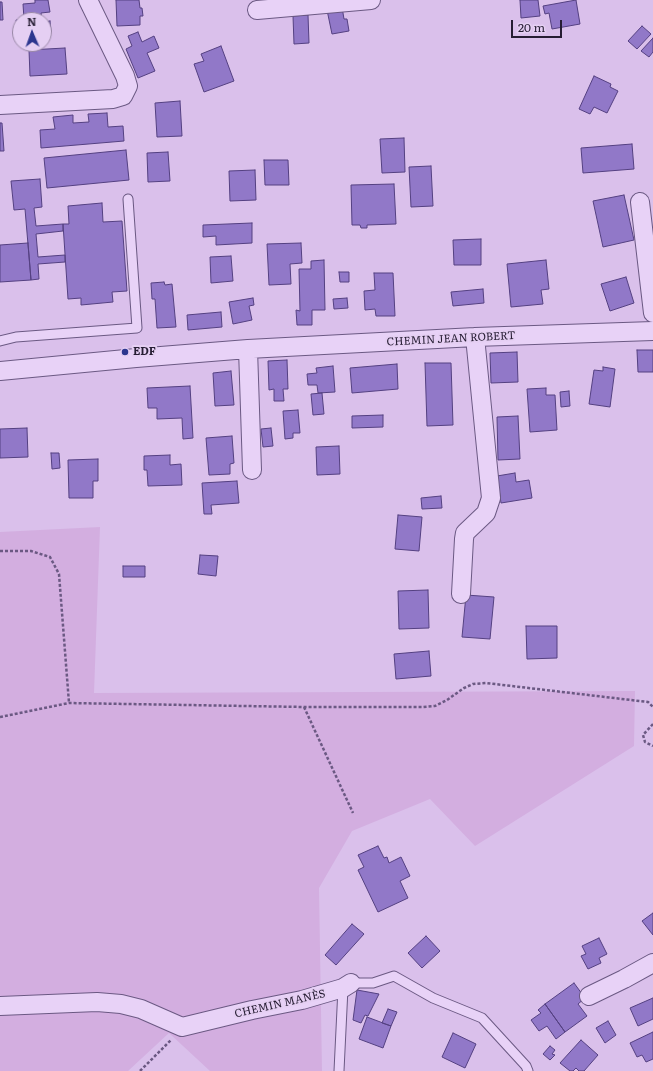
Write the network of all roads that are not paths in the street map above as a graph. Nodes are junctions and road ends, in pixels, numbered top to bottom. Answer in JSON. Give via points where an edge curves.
{"nodes":[{"id":1,"x":88,"y":0,"type":"edge"},
{"id":2,"x":371,"y":0,"type":"edge"},
{"id":3,"x":257,"y":10,"type":"dead end"},
{"id":4,"x":0,"y":105,"type":"edge"},
{"id":5,"x":128,"y":199,"type":"dead end"},
{"id":6,"x":640,"y":202,"type":"dead end"},
{"id":7,"x":653,"y":313,"type":"edge"},
{"id":8,"x":653,"y":331,"type":"edge"},
{"id":9,"x":475,"y":337,"type":"junction"},
{"id":10,"x":1,"y":344,"type":"edge"},
{"id":11,"x":248,"y":349,"type":"junction"},
{"id":12,"x":0,"y":371,"type":"edge"},
{"id":13,"x":252,"y":470,"type":"dead end"},
{"id":14,"x":461,"y":594,"type":"dead end"},
{"id":15,"x":653,"y":963,"type":"edge"},
{"id":16,"x":347,"y":985,"type":"junction"},
{"id":17,"x":590,"y":996,"type":"dead end"},
{"id":18,"x":0,"y":1006,"type":"edge"},
{"id":19,"x":339,"y":1071,"type":"edge"},
{"id":20,"x":528,"y":1071,"type":"edge"}],
"edges":[{"from":1,"to":4,"type":"street","via":[[125,76],[128,86],[123,96],[113,99]]},
{"from":2,"to":3,"type":"street"},
{"from":5,"to":10,"type":"lane","via":[[138,328],[16,337]]},
{"from":6,"to":7,"type":"street"},
{"from":8,"to":9,"type":"street","name":"CHEMIN JEAN ROBERT"},
{"from":9,"to":11,"type":"street","name":"CHEMIN JEAN ROBERT"},
{"from":9,"to":14,"type":"street","via":[[492,498],[486,513],[465,533]]},
{"from":11,"to":12,"type":"street","name":"CHEMIN JEAN ROBERT"},
{"from":11,"to":13,"type":"street"},
{"from":15,"to":17,"type":"street"},
{"from":16,"to":18,"type":"street","name":"CHEMIN MANÈS","via":[[302,1000],[182,1027],[141,1009],[121,1004],[97,1002]]},
{"from":16,"to":19,"type":"lane"},
{"from":16,"to":20,"type":"lane","name":"CHEMIN MANÈS","via":[[373,983],[394,976],[433,998],[482,1018]]}]}
